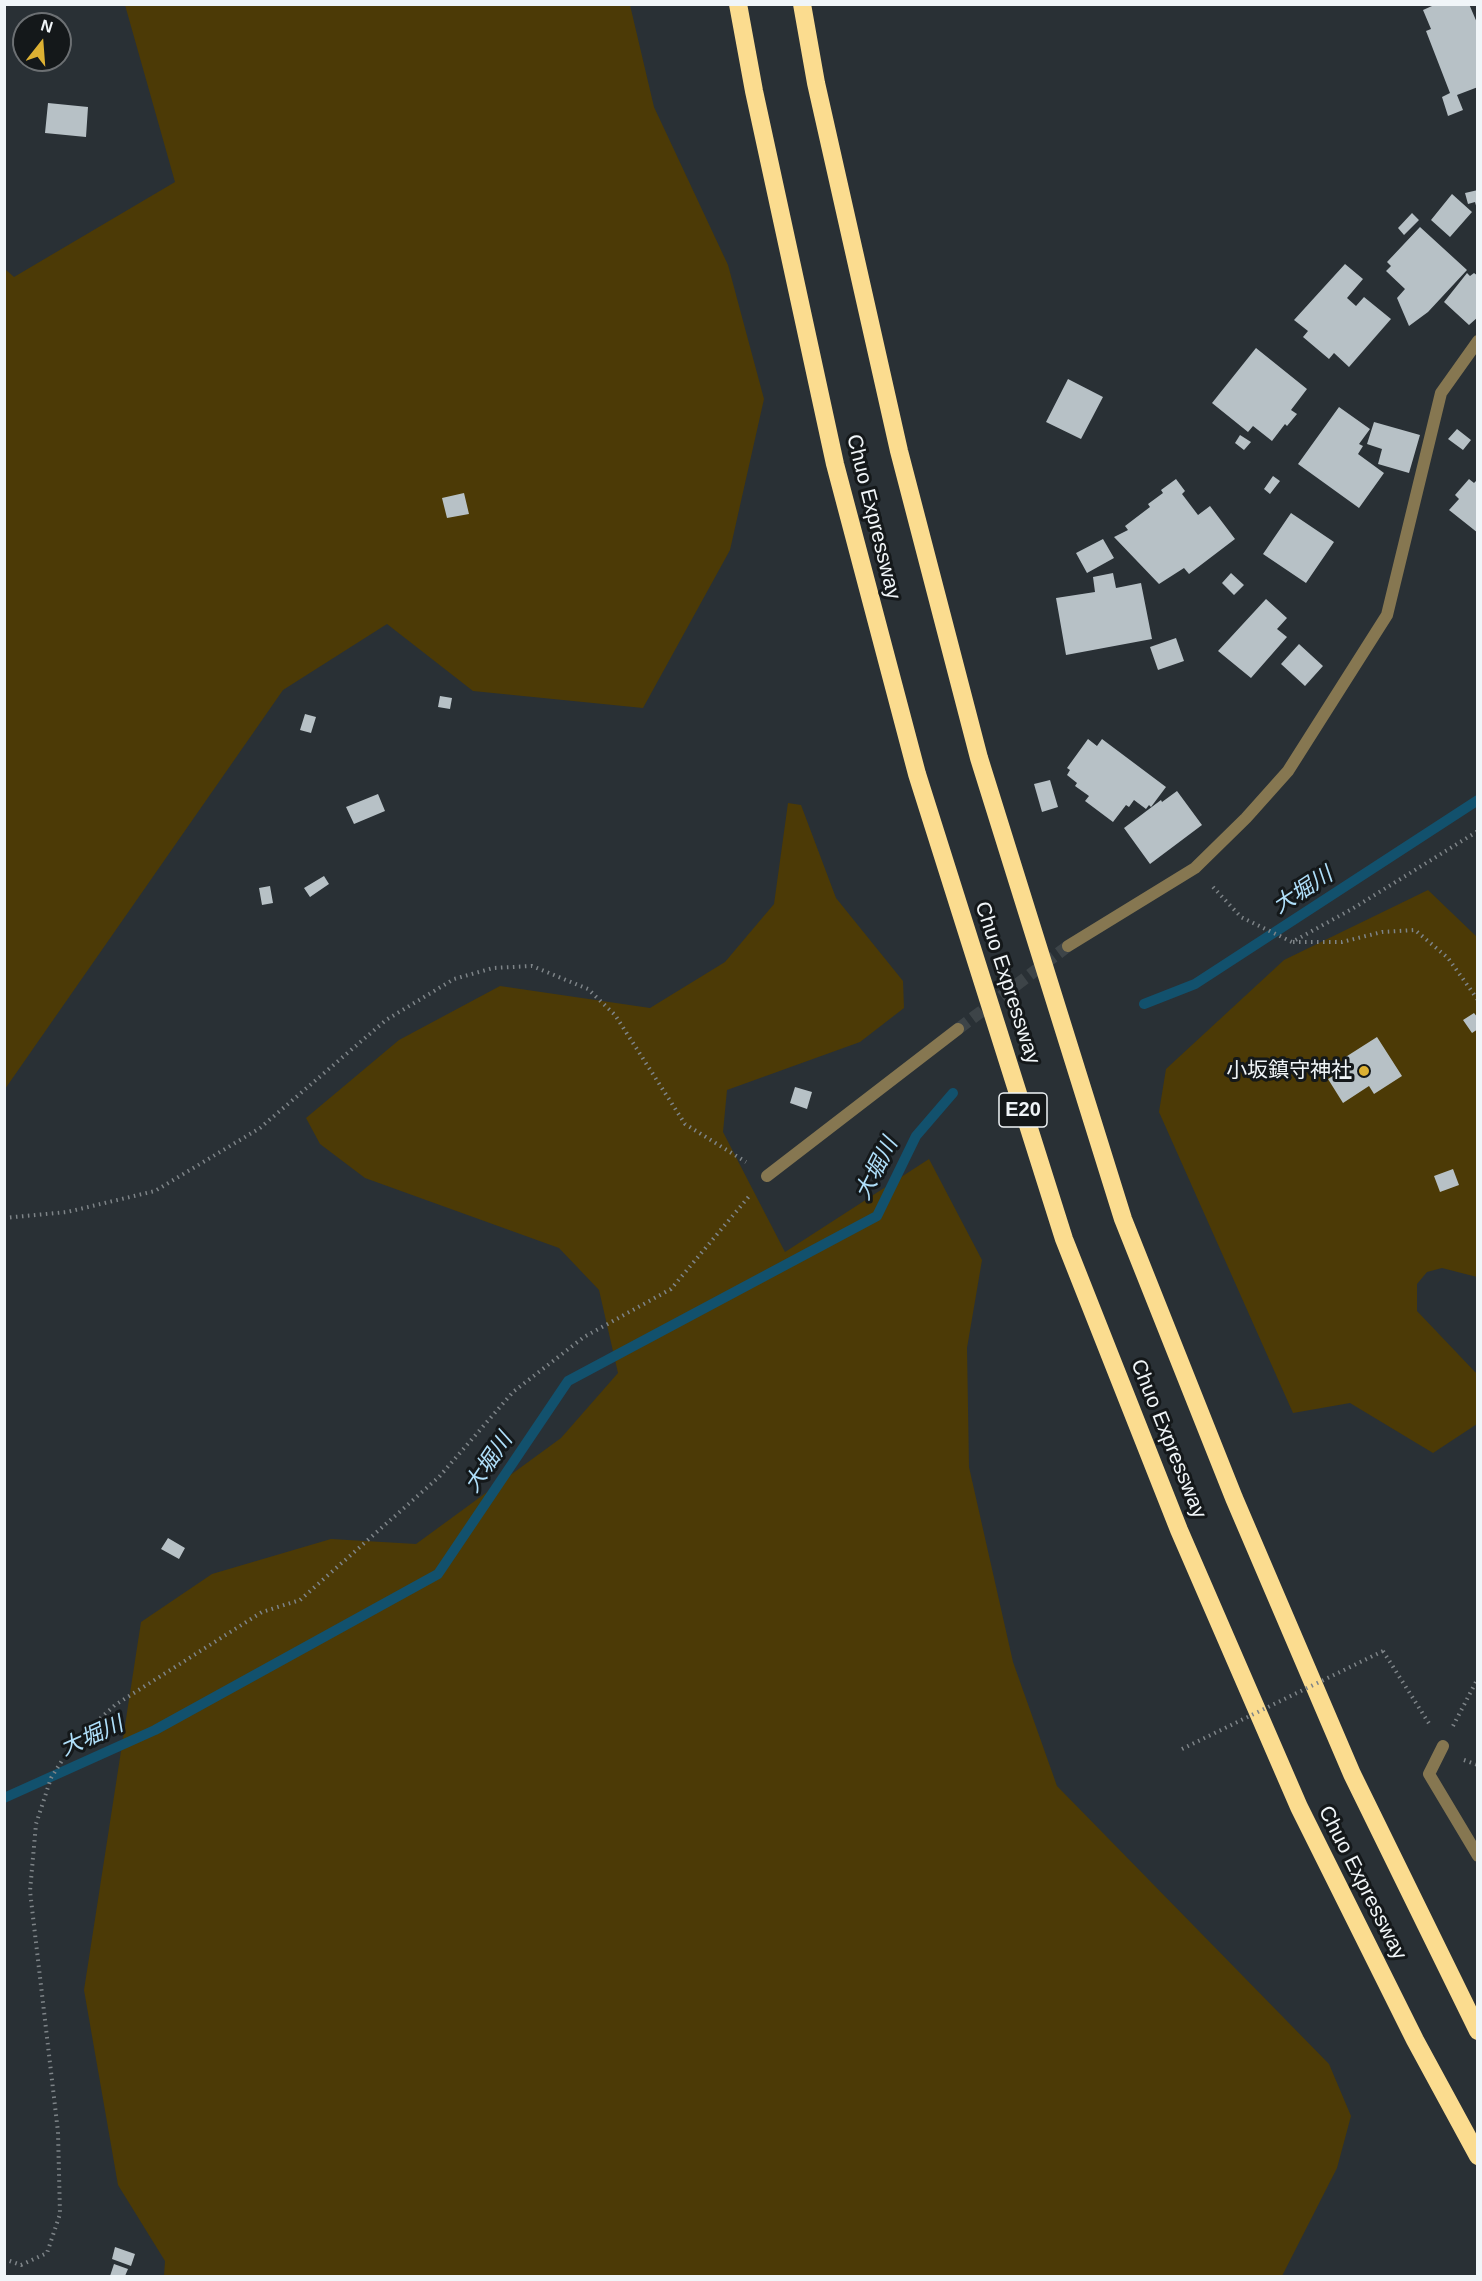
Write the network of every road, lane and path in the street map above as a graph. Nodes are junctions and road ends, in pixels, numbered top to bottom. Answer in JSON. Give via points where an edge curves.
{"nodes":[{"id":1,"x":738,"y":4,"type":"edge"},
{"id":2,"x":802,"y":4,"type":"edge"},
{"id":3,"x":1478,"y":341,"type":"edge"},
{"id":4,"x":1478,"y":831,"type":"edge"},
{"id":5,"x":1195,"y":868,"type":"junction"},
{"id":6,"x":1292,"y":942,"type":"junction"},
{"id":7,"x":1068,"y":946,"type":"tunnel mouth"},
{"id":8,"x":1478,"y":1000,"type":"edge"},
{"id":9,"x":958,"y":1029,"type":"tunnel mouth"},
{"id":10,"x":767,"y":1176,"type":"junction"},
{"id":11,"x":4,"y":1218,"type":"edge"},
{"id":12,"x":1478,"y":1678,"type":"edge"},
{"id":13,"x":1443,"y":1746,"type":"junction"},
{"id":14,"x":1182,"y":1749,"type":"dead end"},
{"id":15,"x":1478,"y":1856,"type":"edge"},
{"id":16,"x":1478,"y":2031,"type":"edge"},
{"id":17,"x":1478,"y":2156,"type":"edge"},
{"id":18,"x":4,"y":2259,"type":"edge"}],
"edges":[{"from":1,"to":17,"type":"highway","name":"Chuo Expressway","number":"E20","via":[[835,464],[914,763],[1064,1239],[1179,1530],[1299,1807],[1415,2040]]},
{"from":2,"to":16,"type":"highway","name":"Chuo Expressway","via":[[899,451],[979,758],[1123,1219],[1234,1498],[1352,1774]]},
{"from":3,"to":5,"type":"street","via":[[1441,393],[1387,615],[1288,771]]},
{"from":4,"to":6,"type":"path"},
{"from":5,"to":6,"type":"path","via":[[1241,916]]},
{"from":5,"to":7,"type":"street"},
{"from":6,"to":8,"type":"path","via":[[1342,942],[1415,930],[1448,958]]},
{"from":9,"to":10,"type":"street"},
{"from":10,"to":11,"type":"path","via":[[685,1124],[615,1015],[588,989],[532,966],[494,968],[454,979],[386,1020],[260,1128],[155,1191],[67,1212]]},
{"from":10,"to":18,"type":"path","via":[[671,1289],[584,1337],[513,1392],[439,1477],[300,1600],[262,1612],[115,1705],[73,1743],[51,1778],[36,1824],[30,1891],[58,2132],[60,2214],[46,2253],[21,2265]]},
{"from":12,"to":13,"type":"path"},
{"from":13,"to":14,"type":"path","bridge":true,"via":[[1383,1651]]},
{"from":13,"to":15,"type":"street","via":[[1429,1774]]}]}
